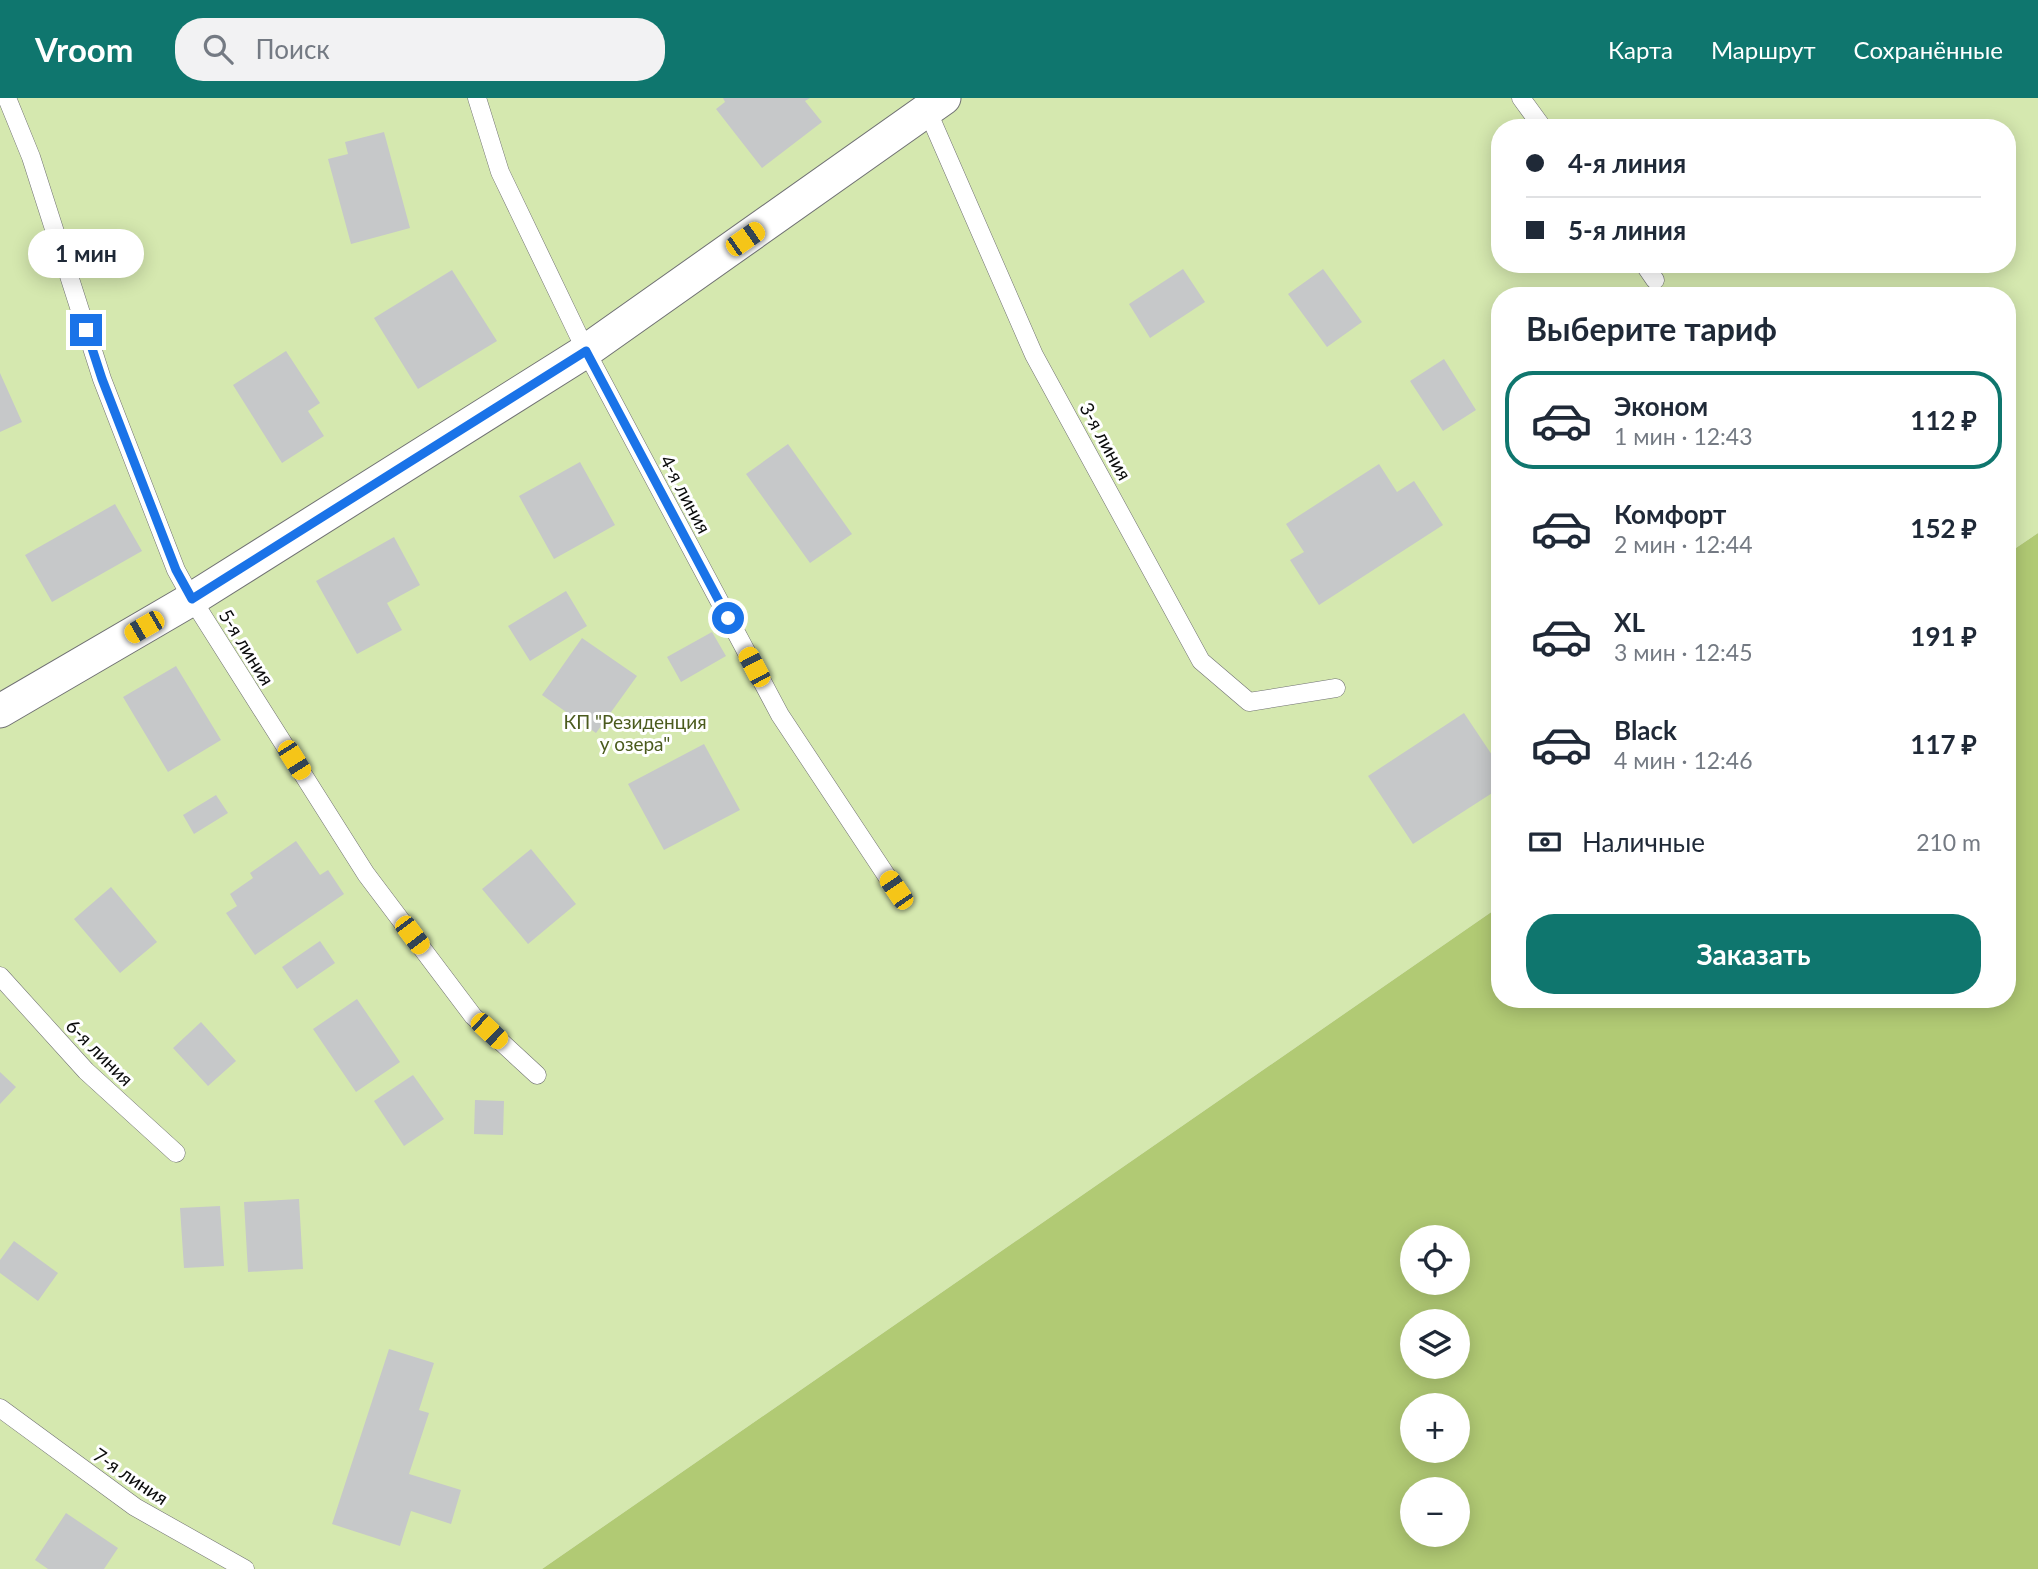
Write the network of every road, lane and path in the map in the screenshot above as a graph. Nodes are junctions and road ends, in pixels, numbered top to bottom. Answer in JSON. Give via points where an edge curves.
{"nodes":[{"id":1,"x":8,"y":98,"type":"edge"},
{"id":2,"x":477,"y":98,"type":"edge"},
{"id":3,"x":1521,"y":98,"type":"edge"},
{"id":4,"x":931,"y":102,"type":"edge"},
{"id":5,"x":1536,"y":119,"type":"edge"},
{"id":6,"x":1650,"y":273,"type":"edge"},
{"id":7,"x":1655,"y":280,"type":"dead end"},
{"id":8,"x":586,"y":351,"type":"junction"},
{"id":9,"x":192,"y":599,"type":"junction"},
{"id":10,"x":1336,"y":688,"type":"dead end"},
{"id":11,"x":0,"y":711,"type":"edge"},
{"id":12,"x":896,"y":890,"type":"dead end"},
{"id":13,"x":0,"y":976,"type":"edge"},
{"id":14,"x":537,"y":1075,"type":"dead end"},
{"id":15,"x":176,"y":1153,"type":"dead end"},
{"id":16,"x":0,"y":1408,"type":"edge"},
{"id":17,"x":245,"y":1569,"type":"edge"}],
"edges":[{"from":1,"to":9,"type":"lane","name":"5-я линия","via":[[102,379],[176,570]]},
{"from":2,"to":8,"type":"lane","name":"4-я линия","via":[[500,172]]},
{"from":3,"to":5,"type":"lane"},
{"from":4,"to":8,"type":"street"},
{"from":4,"to":10,"type":"lane","name":"3-я линия","via":[[1034,355],[1201,661],[1250,702]]},
{"from":6,"to":7,"type":"lane"},
{"from":8,"to":9,"type":"street"},
{"from":8,"to":12,"type":"lane","name":"4-я линия","via":[[780,715]]},
{"from":9,"to":11,"type":"street"},
{"from":9,"to":14,"type":"lane","name":"5-я линия","via":[[366,874],[473,1016]]},
{"from":13,"to":15,"type":"lane","name":"6-я линия","via":[[86,1071]]},
{"from":16,"to":17,"type":"lane","name":"7-я линия","via":[[135,1507]]}]}
